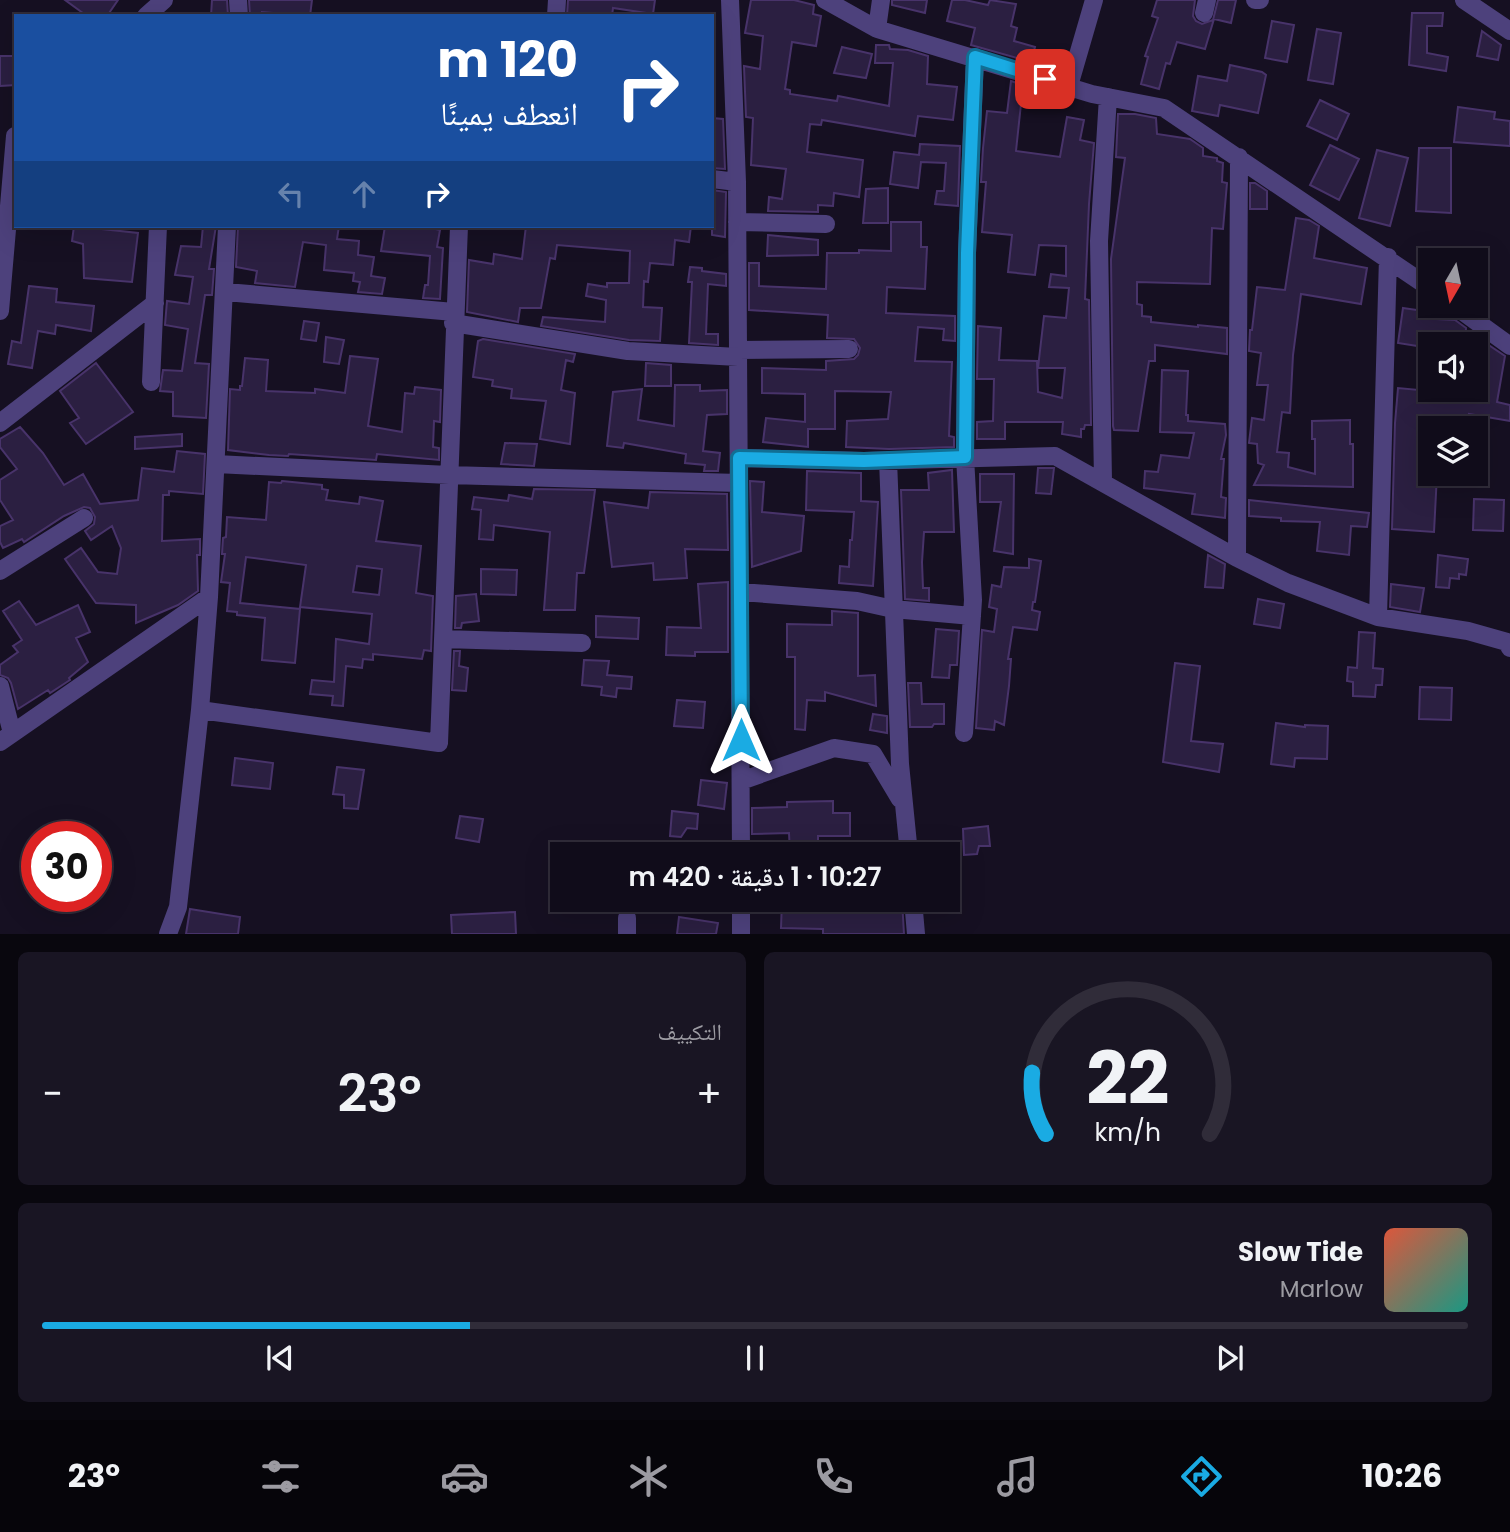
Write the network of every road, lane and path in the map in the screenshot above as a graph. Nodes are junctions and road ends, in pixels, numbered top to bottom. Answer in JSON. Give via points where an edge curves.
{"nodes":[{"id":1,"x":164,"y":0,"type":"edge"},
{"id":2,"x":730,"y":0,"type":"edge"},
{"id":3,"x":825,"y":0,"type":"edge"},
{"id":4,"x":881,"y":0,"type":"edge"},
{"id":5,"x":1094,"y":0,"type":"edge"},
{"id":6,"x":1464,"y":0,"type":"edge"},
{"id":7,"x":148,"y":14,"type":"edge"},
{"id":8,"x":877,"y":29,"type":"junction"},
{"id":9,"x":1510,"y":31,"type":"edge"},
{"id":10,"x":975,"y":57,"type":"junction"},
{"id":11,"x":1069,"y":86,"type":"junction"},
{"id":12,"x":1108,"y":97,"type":"junction"},
{"id":13,"x":14,"y":137,"type":"edge"},
{"id":14,"x":14,"y":148,"type":"edge"},
{"id":15,"x":0,"y":150,"type":"edge"},
{"id":16,"x":1239,"y":157,"type":"junction"},
{"id":17,"x":714,"y":179,"type":"edge"},
{"id":18,"x":737,"y":182,"type":"junction"},
{"id":19,"x":737,"y":222,"type":"junction"},
{"id":20,"x":826,"y":225,"type":"dead end"},
{"id":21,"x":158,"y":228,"type":"edge"},
{"id":22,"x":227,"y":228,"type":"edge"},
{"id":23,"x":459,"y":228,"type":"edge"},
{"id":24,"x":1388,"y":257,"type":"junction"},
{"id":25,"x":1418,"y":279,"type":"edge"},
{"id":26,"x":226,"y":292,"type":"junction"},
{"id":27,"x":155,"y":303,"type":"junction"},
{"id":28,"x":0,"y":312,"type":"edge"},
{"id":29,"x":454,"y":318,"type":"junction"},
{"id":30,"x":1472,"y":318,"type":"edge"},
{"id":31,"x":1510,"y":346,"type":"edge"},
{"id":32,"x":849,"y":349,"type":"dead end"},
{"id":33,"x":738,"y":354,"type":"junction"},
{"id":34,"x":151,"y":382,"type":"dead end"},
{"id":35,"x":0,"y":423,"type":"edge"},
{"id":36,"x":965,"y":457,"type":"junction"},
{"id":37,"x":739,"y":458,"type":"junction"},
{"id":38,"x":888,"y":460,"type":"junction"},
{"id":39,"x":216,"y":464,"type":"junction"},
{"id":40,"x":449,"y":475,"type":"junction"},
{"id":41,"x":1103,"y":481,"type":"junction"},
{"id":42,"x":739,"y":483,"type":"junction"},
{"id":43,"x":84,"y":518,"type":"dead end"},
{"id":44,"x":1237,"y":558,"type":"junction"},
{"id":45,"x":0,"y":571,"type":"edge"},
{"id":46,"x":741,"y":592,"type":"junction"},
{"id":47,"x":209,"y":597,"type":"junction"},
{"id":48,"x":893,"y":610,"type":"junction"},
{"id":49,"x":972,"y":616,"type":"junction"},
{"id":50,"x":1378,"y":618,"type":"junction"},
{"id":51,"x":443,"y":639,"type":"junction"},
{"id":52,"x":582,"y":643,"type":"dead end"},
{"id":53,"x":1510,"y":648,"type":"edge"},
{"id":54,"x":0,"y":686,"type":"edge"},
{"id":55,"x":200,"y":710,"type":"junction"},
{"id":56,"x":964,"y":733,"type":"dead end"},
{"id":57,"x":6,"y":738,"type":"edge"},
{"id":58,"x":741,"y":781,"type":"junction"},
{"id":59,"x":904,"y":805,"type":"junction"},
{"id":60,"x":741,"y":842,"type":"edge"},
{"id":61,"x":907,"y":842,"type":"edge"},
{"id":62,"x":741,"y":912,"type":"edge"},
{"id":63,"x":914,"y":912,"type":"edge"},
{"id":64,"x":167,"y":933,"type":"edge"},
{"id":65,"x":741,"y":933,"type":"edge"},
{"id":66,"x":916,"y":933,"type":"edge"}],
"edges":[{"from":1,"to":7,"type":"street"},
{"from":2,"to":18,"type":"street"},
{"from":3,"to":8,"type":"street"},
{"from":4,"to":8,"type":"street"},
{"from":5,"to":11,"type":"street"},
{"from":6,"to":9,"type":"street"},
{"from":8,"to":10,"type":"street"},
{"from":10,"to":11,"type":"street"},
{"from":10,"to":36,"type":"street"},
{"from":11,"to":12,"type":"street"},
{"from":12,"to":16,"type":"street","via":[[1164,108]]},
{"from":12,"to":41,"type":"street","via":[[1099,241]]},
{"from":13,"to":15,"type":"street"},
{"from":14,"to":28,"type":"street"},
{"from":16,"to":24,"type":"street"},
{"from":16,"to":44,"type":"street"},
{"from":17,"to":18,"type":"street"},
{"from":18,"to":19,"type":"street"},
{"from":19,"to":20,"type":"street"},
{"from":19,"to":33,"type":"street"},
{"from":21,"to":27,"type":"street"},
{"from":22,"to":26,"type":"street"},
{"from":23,"to":29,"type":"street"},
{"from":24,"to":25,"type":"street"},
{"from":24,"to":50,"type":"street"},
{"from":26,"to":29,"type":"street"},
{"from":26,"to":39,"type":"street"},
{"from":27,"to":34,"type":"street"},
{"from":27,"to":35,"type":"street"},
{"from":29,"to":33,"type":"street","via":[[628,351]]},
{"from":29,"to":40,"type":"street"},
{"from":30,"to":31,"type":"street"},
{"from":32,"to":33,"type":"street"},
{"from":33,"to":37,"type":"street"},
{"from":36,"to":38,"type":"street"},
{"from":36,"to":41,"type":"street","via":[[1055,456]]},
{"from":36,"to":49,"type":"street"},
{"from":37,"to":38,"type":"street"},
{"from":37,"to":42,"type":"street"},
{"from":38,"to":48,"type":"street"},
{"from":39,"to":40,"type":"street"},
{"from":39,"to":47,"type":"street"},
{"from":40,"to":42,"type":"street"},
{"from":40,"to":51,"type":"street"},
{"from":41,"to":44,"type":"street"},
{"from":42,"to":46,"type":"street"},
{"from":43,"to":45,"type":"street"},
{"from":44,"to":50,"type":"street"},
{"from":46,"to":48,"type":"street","via":[[857,601]]},
{"from":46,"to":58,"type":"street"},
{"from":47,"to":55,"type":"street"},
{"from":47,"to":57,"type":"street"},
{"from":48,"to":49,"type":"street"},
{"from":48,"to":59,"type":"street"},
{"from":49,"to":56,"type":"street"},
{"from":50,"to":53,"type":"street","via":[[1468,631],[1507,642]]},
{"from":51,"to":52,"type":"street"},
{"from":51,"to":55,"type":"street","via":[[439,743]]},
{"from":54,"to":57,"type":"street"},
{"from":55,"to":64,"type":"street","via":[[178,907]]},
{"from":58,"to":59,"type":"street","via":[[834,748],[873,754]]},
{"from":58,"to":60,"type":"street"},
{"from":59,"to":61,"type":"street"},
{"from":62,"to":65,"type":"street"},
{"from":63,"to":66,"type":"street"}]}
